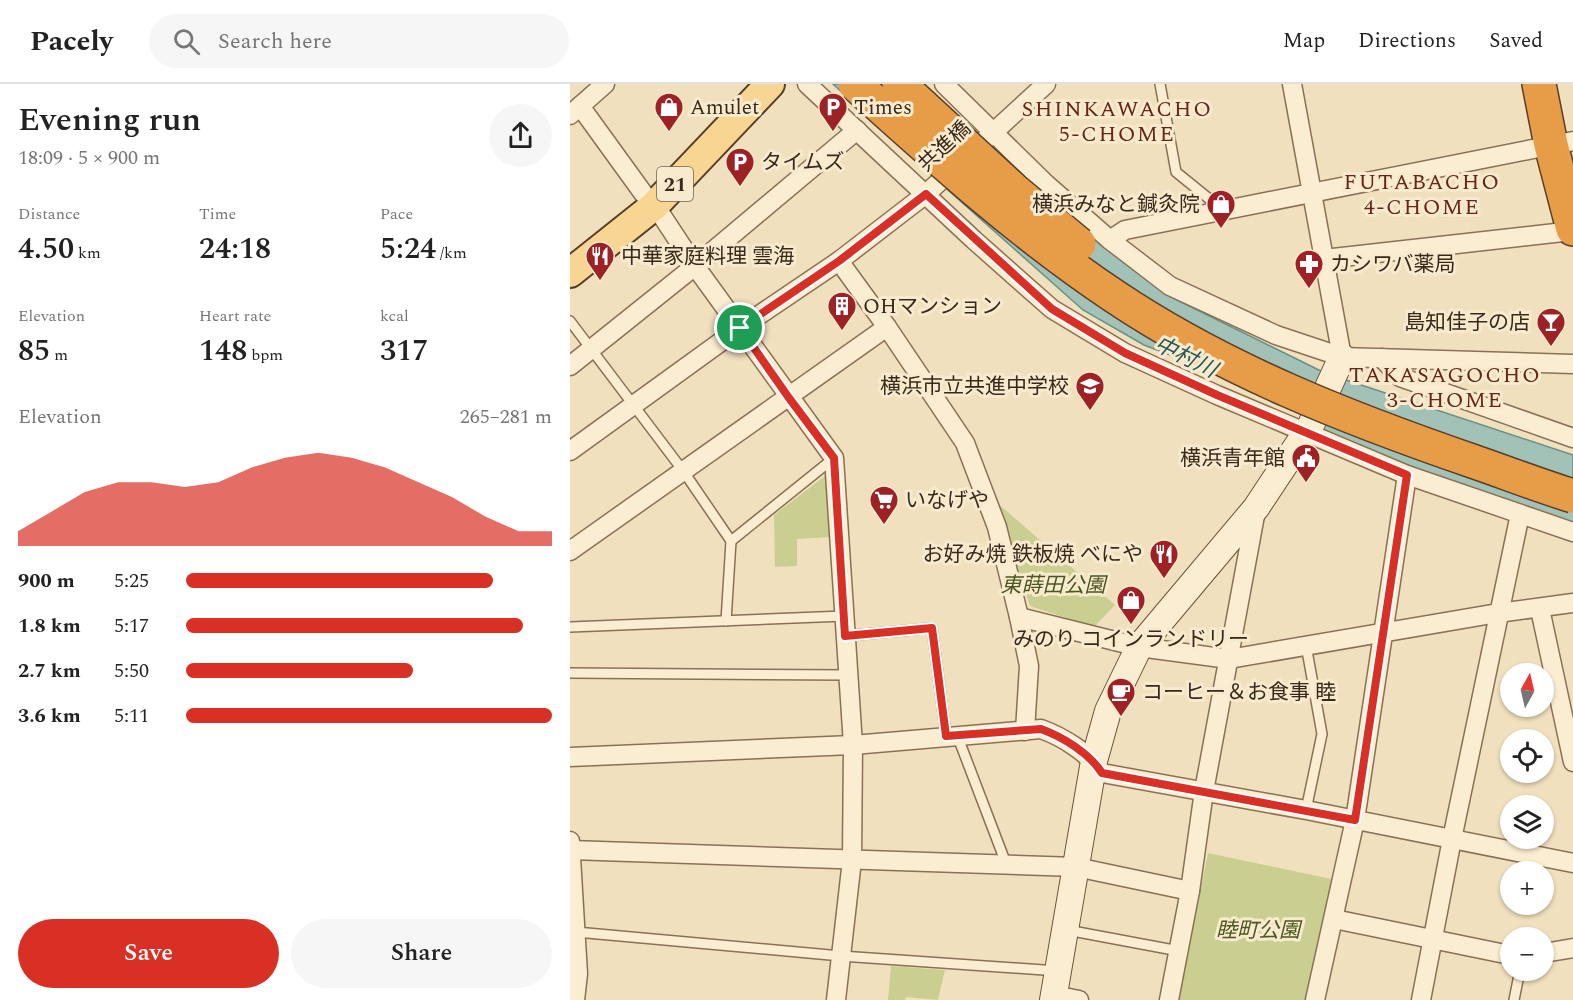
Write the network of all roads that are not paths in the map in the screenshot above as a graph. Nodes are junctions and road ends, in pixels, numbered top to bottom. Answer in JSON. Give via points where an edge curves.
{"nodes":[{"id":1,"x":605,"y":84,"type":"edge"},
{"id":2,"x":749,"y":84,"type":"edge"},
{"id":3,"x":770,"y":84,"type":"edge"},
{"id":4,"x":807,"y":84,"type":"edge"},
{"id":5,"x":848,"y":84,"type":"edge"},
{"id":6,"x":855,"y":84,"type":"edge"},
{"id":7,"x":899,"y":84,"type":"edge"},
{"id":8,"x":911,"y":84,"type":"edge"},
{"id":9,"x":944,"y":84,"type":"edge"},
{"id":10,"x":1046,"y":84,"type":"edge"},
{"id":11,"x":1160,"y":84,"type":"edge"},
{"id":12,"x":1292,"y":84,"type":"edge"},
{"id":13,"x":1539,"y":84,"type":"edge"},
{"id":14,"x":1557,"y":84,"type":"edge"},
{"id":15,"x":575,"y":110,"type":"edge"},
{"id":16,"x":857,"y":130,"type":"junction"},
{"id":17,"x":993,"y":131,"type":"junction"},
{"id":18,"x":920,"y":143,"type":"junction"},
{"id":19,"x":1567,"y":146,"type":"edge"},
{"id":20,"x":1014,"y":190,"type":"junction"},
{"id":21,"x":1312,"y":192,"type":"junction"},
{"id":22,"x":926,"y":194,"type":"junction"},
{"id":23,"x":648,"y":200,"type":"junction"},
{"id":24,"x":1223,"y":210,"type":"junction"},
{"id":25,"x":1573,"y":230,"type":"edge"},
{"id":26,"x":1110,"y":240,"type":"junction"},
{"id":27,"x":570,"y":250,"type":"edge"},
{"id":28,"x":1324,"y":259,"type":"junction"},
{"id":29,"x":839,"y":261,"type":"junction"},
{"id":30,"x":695,"y":266,"type":"junction"},
{"id":31,"x":570,"y":273,"type":"edge"},
{"id":32,"x":570,"y":321,"type":"edge"},
{"id":33,"x":887,"y":327,"type":"junction"},
{"id":34,"x":740,"y":328,"type":"junction"},
{"id":35,"x":590,"y":348,"type":"junction"},
{"id":36,"x":1382,"y":358,"type":"junction"},
{"id":37,"x":1339,"y":362,"type":"junction"},
{"id":38,"x":1573,"y":364,"type":"edge"},
{"id":39,"x":570,"y":366,"type":"edge"},
{"id":40,"x":789,"y":398,"type":"junction"},
{"id":41,"x":632,"y":406,"type":"junction"},
{"id":42,"x":1308,"y":429,"type":"junction"},
{"id":43,"x":1573,"y":438,"type":"edge"},
{"id":44,"x":570,"y":451,"type":"edge"},
{"id":45,"x":834,"y":458,"type":"junction"},
{"id":46,"x":684,"y":472,"type":"junction"},
{"id":47,"x":1407,"y":475,"type":"junction"},
{"id":48,"x":1572,"y":492,"type":"edge"},
{"id":49,"x":1256,"y":508,"type":"junction"},
{"id":50,"x":1520,"y":514,"type":"junction"},
{"id":51,"x":1573,"y":532,"type":"edge"},
{"id":52,"x":731,"y":541,"type":"junction"},
{"id":53,"x":570,"y":551,"type":"edge"},
{"id":54,"x":1573,"y":603,"type":"edge"},
{"id":55,"x":1540,"y":609,"type":"junction"},
{"id":56,"x":1498,"y":613,"type":"junction"},
{"id":57,"x":844,"y":616,"type":"junction"},
{"id":58,"x":1019,"y":618,"type":"junction"},
{"id":59,"x":726,"y":621,"type":"junction"},
{"id":60,"x":570,"y":627,"type":"edge"},
{"id":61,"x":1382,"y":633,"type":"junction"},
{"id":62,"x":845,"y":636,"type":"junction"},
{"id":63,"x":1306,"y":645,"type":"junction"},
{"id":64,"x":1139,"y":647,"type":"junction"},
{"id":65,"x":1229,"y":659,"type":"junction"},
{"id":66,"x":570,"y":673,"type":"edge"},
{"id":67,"x":848,"y":675,"type":"junction"},
{"id":68,"x":1025,"y":731,"type":"junction"},
{"id":69,"x":951,"y":735,"type":"junction"},
{"id":70,"x":853,"y":745,"type":"junction"},
{"id":71,"x":570,"y":757,"type":"edge"},
{"id":72,"x":1094,"y":761,"type":"junction"},
{"id":73,"x":1573,"y":762,"type":"edge"},
{"id":74,"x":1204,"y":791,"type":"junction"},
{"id":75,"x":1306,"y":810,"type":"junction"},
{"id":76,"x":1355,"y":820,"type":"junction"},
{"id":77,"x":1452,"y":839,"type":"junction"},
{"id":78,"x":570,"y":841,"type":"edge"},
{"id":79,"x":570,"y":850,"type":"edge"},
{"id":80,"x":852,"y":860,"type":"junction"},
{"id":81,"x":1573,"y":863,"type":"edge"},
{"id":82,"x":1007,"y":866,"type":"junction"},
{"id":83,"x":1076,"y":867,"type":"junction"},
{"id":84,"x":1190,"y":891,"type":"junction"},
{"id":85,"x":1334,"y":919,"type":"junction"},
{"id":86,"x":1065,"y":930,"type":"junction"},
{"id":87,"x":576,"y":932,"type":"junction"},
{"id":88,"x":1433,"y":940,"type":"junction"},
{"id":89,"x":1573,"y":948,"type":"edge"},
{"id":90,"x":1179,"y":951,"type":"junction"},
{"id":91,"x":1554,"y":951,"type":"edge"},
{"id":92,"x":1500,"y":953,"type":"edge"},
{"id":93,"x":841,"y":956,"type":"junction"},
{"id":94,"x":1518,"y":981,"type":"edge"},
{"id":95,"x":1055,"y":989,"type":"edge"},
{"id":96,"x":575,"y":1000,"type":"edge"},
{"id":97,"x":837,"y":1000,"type":"edge"},
{"id":98,"x":1079,"y":1000,"type":"edge"},
{"id":99,"x":1169,"y":1000,"type":"edge"},
{"id":100,"x":1315,"y":1000,"type":"edge"},
{"id":101,"x":1421,"y":1000,"type":"edge"},
{"id":102,"x":1514,"y":1000,"type":"edge"}],
"edges":[{"from":1,"to":15,"type":"street"},
{"from":2,"to":23,"type":"main road","number":"21"},
{"from":3,"to":23,"type":"main road","number":"21"},
{"from":4,"to":16,"type":"street"},
{"from":5,"to":18,"type":"highway","bridge":true},
{"from":6,"to":18,"type":"highway","bridge":true},
{"from":7,"to":20,"type":"highway","bridge":true},
{"from":8,"to":20,"type":"highway","bridge":true},
{"from":9,"to":17,"type":"street"},
{"from":10,"to":17,"type":"street","name":"共進橋"},
{"from":11,"to":24,"type":"lane","via":[[1176,172]]},
{"from":12,"to":21,"type":"street"},
{"from":13,"to":19,"type":"highway"},
{"from":14,"to":19,"type":"highway"},
{"from":15,"to":23,"type":"street"},
{"from":16,"to":22,"type":"street"},
{"from":16,"to":30,"type":"street"},
{"from":17,"to":22,"type":"street","name":"共進橋"},
{"from":17,"to":26,"type":"street"},
{"from":18,"to":48,"type":"highway","bridge":true,"via":[[1060,258],[1188,341],[1366,423]]},
{"from":19,"to":21,"type":"street"},
{"from":19,"to":25,"type":"highway"},
{"from":20,"to":48,"type":"highway","bridge":true,"via":[[1149,296],[1266,364]]},
{"from":21,"to":24,"type":"street"},
{"from":21,"to":28,"type":"street"},
{"from":22,"to":29,"type":"street","name":"共進橋"},
{"from":22,"to":42,"type":"street","via":[[1052,309],[1125,353]]},
{"from":23,"to":27,"type":"main road","number":"21"},
{"from":23,"to":30,"type":"street"},
{"from":23,"to":31,"type":"main road","number":"21"},
{"from":24,"to":26,"type":"street","via":[[1125,230]]},
{"from":25,"to":28,"type":"street"},
{"from":26,"to":37,"type":"street","via":[[1170,286]]},
{"from":28,"to":37,"type":"street"},
{"from":29,"to":33,"type":"street"},
{"from":29,"to":34,"type":"street","name":"共進橋"},
{"from":30,"to":34,"type":"street"},
{"from":30,"to":35,"type":"street"},
{"from":32,"to":35,"type":"lane"},
{"from":33,"to":40,"type":"street"},
{"from":33,"to":58,"type":"street","via":[[965,443],[997,527]]},
{"from":34,"to":40,"type":"street"},
{"from":34,"to":41,"type":"street","name":"共進橋"},
{"from":35,"to":39,"type":"street"},
{"from":35,"to":41,"type":"lane"},
{"from":36,"to":37,"type":"street"},
{"from":36,"to":38,"type":"street"},
{"from":36,"to":43,"type":"street","via":[[1400,377]]},
{"from":37,"to":42,"type":"street"},
{"from":40,"to":45,"type":"street"},
{"from":40,"to":46,"type":"street"},
{"from":41,"to":44,"type":"street","name":"共進橋"},
{"from":41,"to":46,"type":"lane"},
{"from":42,"to":47,"type":"street"},
{"from":42,"to":49,"type":"street"},
{"from":45,"to":52,"type":"lane"},
{"from":45,"to":57,"type":"street"},
{"from":46,"to":52,"type":"lane"},
{"from":46,"to":53,"type":"street"},
{"from":47,"to":50,"type":"street"},
{"from":47,"to":61,"type":"street"},
{"from":49,"to":64,"type":"street"},
{"from":49,"to":65,"type":"street"},
{"from":50,"to":51,"type":"street"},
{"from":50,"to":56,"type":"street"},
{"from":52,"to":59,"type":"lane"},
{"from":54,"to":55,"type":"street"},
{"from":55,"to":56,"type":"street"},
{"from":55,"to":73,"type":"street"},
{"from":56,"to":61,"type":"street"},
{"from":56,"to":77,"type":"street"},
{"from":57,"to":59,"type":"lane"},
{"from":57,"to":62,"type":"street"},
{"from":58,"to":64,"type":"street"},
{"from":58,"to":68,"type":"street","via":[[1029,666]]},
{"from":59,"to":60,"type":"lane"},
{"from":61,"to":63,"type":"street"},
{"from":61,"to":76,"type":"street"},
{"from":62,"to":67,"type":"street"},
{"from":62,"to":69,"type":"lane","via":[[932,628]]},
{"from":63,"to":65,"type":"street"},
{"from":63,"to":75,"type":"lane","via":[[1322,734]]},
{"from":64,"to":65,"type":"street"},
{"from":64,"to":72,"type":"street","via":[[1108,711]]},
{"from":65,"to":74,"type":"street"},
{"from":66,"to":67,"type":"lane"},
{"from":67,"to":70,"type":"street"},
{"from":68,"to":69,"type":"street"},
{"from":68,"to":72,"type":"street","via":[[1041,729],[1053,734]]},
{"from":69,"to":70,"type":"street"},
{"from":69,"to":82,"type":"lane"},
{"from":70,"to":71,"type":"street"},
{"from":70,"to":80,"type":"street"},
{"from":72,"to":74,"type":"street","via":[[1102,773]]},
{"from":72,"to":83,"type":"street"},
{"from":74,"to":75,"type":"street"},
{"from":74,"to":84,"type":"street"},
{"from":75,"to":76,"type":"street"},
{"from":76,"to":77,"type":"street"},
{"from":76,"to":85,"type":"street"},
{"from":77,"to":81,"type":"street"},
{"from":77,"to":88,"type":"street"},
{"from":78,"to":79,"type":"street"},
{"from":79,"to":80,"type":"street"},
{"from":79,"to":87,"type":"street"},
{"from":80,"to":82,"type":"street"},
{"from":80,"to":93,"type":"street"},
{"from":82,"to":83,"type":"street"},
{"from":83,"to":84,"type":"street"},
{"from":83,"to":86,"type":"street"},
{"from":84,"to":90,"type":"street"},
{"from":85,"to":88,"type":"street"},
{"from":85,"to":100,"type":"street"},
{"from":86,"to":90,"type":"lane"},
{"from":86,"to":95,"type":"street"},
{"from":87,"to":93,"type":"lane"},
{"from":87,"to":96,"type":"street"},
{"from":88,"to":92,"type":"street"},
{"from":88,"to":101,"type":"street"},
{"from":89,"to":91,"type":"street"},
{"from":90,"to":99,"type":"street"},
{"from":93,"to":95,"type":"lane"},
{"from":93,"to":97,"type":"street"},
{"from":94,"to":102,"type":"lane"},
{"from":95,"to":98,"type":"street"}]}
